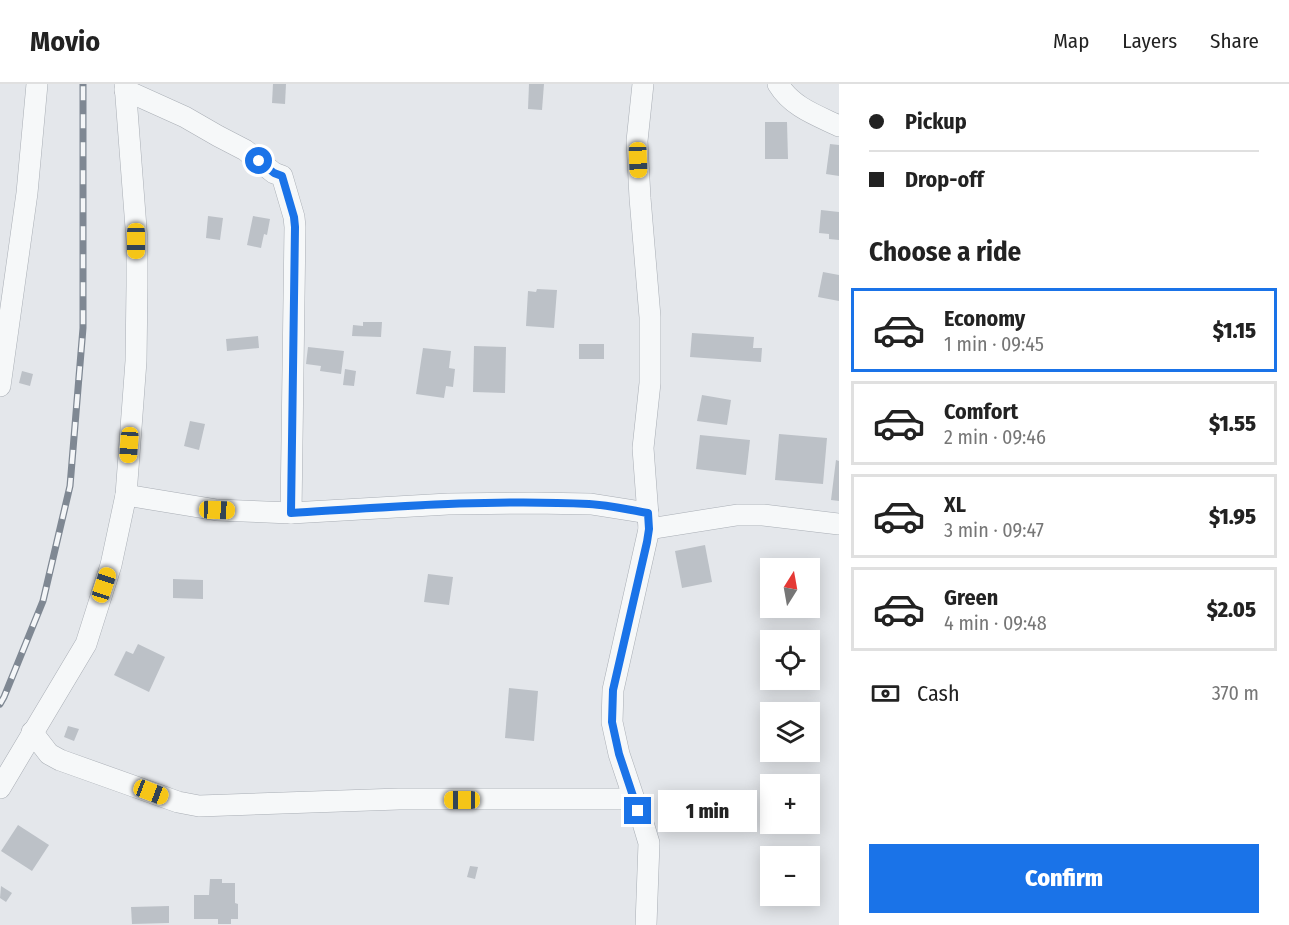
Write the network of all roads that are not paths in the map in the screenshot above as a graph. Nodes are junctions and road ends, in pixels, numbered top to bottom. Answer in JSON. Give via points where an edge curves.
{"nodes":[{"id":1,"x":38,"y":84,"type":"edge"},
{"id":2,"x":643,"y":84,"type":"edge"},
{"id":3,"x":778,"y":84,"type":"edge"},
{"id":4,"x":125,"y":87,"type":"edge"},
{"id":5,"x":839,"y":126,"type":"edge"},
{"id":6,"x":0,"y":386,"type":"edge"},
{"id":7,"x":126,"y":495,"type":"junction"},
{"id":8,"x":291,"y":513,"type":"junction"},
{"id":9,"x":649,"y":521,"type":"junction"},
{"id":10,"x":839,"y":524,"type":"edge"},
{"id":11,"x":32,"y":732,"type":"junction"},
{"id":12,"x":0,"y":788,"type":"edge"},
{"id":13,"x":633,"y":799,"type":"junction"},
{"id":14,"x":646,"y":925,"type":"edge"}],
"edges":[{"from":1,"to":6,"type":"street"},
{"from":2,"to":9,"type":"street","via":[[638,141],[651,317],[650,383],[643,448]]},
{"from":3,"to":5,"type":"street","via":[[794,103]]},
{"from":4,"to":7,"type":"street","via":[[137,252],[136,361]]},
{"from":4,"to":8,"type":"street","via":[[245,150],[282,176],[295,227]]},
{"from":7,"to":8,"type":"street","via":[[217,510]]},
{"from":7,"to":11,"type":"street","via":[[111,565],[86,644]]},
{"from":8,"to":9,"type":"street","via":[[448,504],[591,504]]},
{"from":9,"to":10,"type":"street","via":[[764,515]]},
{"from":9,"to":13,"type":"street","via":[[613,690],[612,722]]},
{"from":11,"to":12,"type":"street"},
{"from":11,"to":13,"type":"street","via":[[49,754],[60,760],[199,806],[399,799]]},
{"from":13,"to":14,"type":"street","via":[[648,843]]}]}
